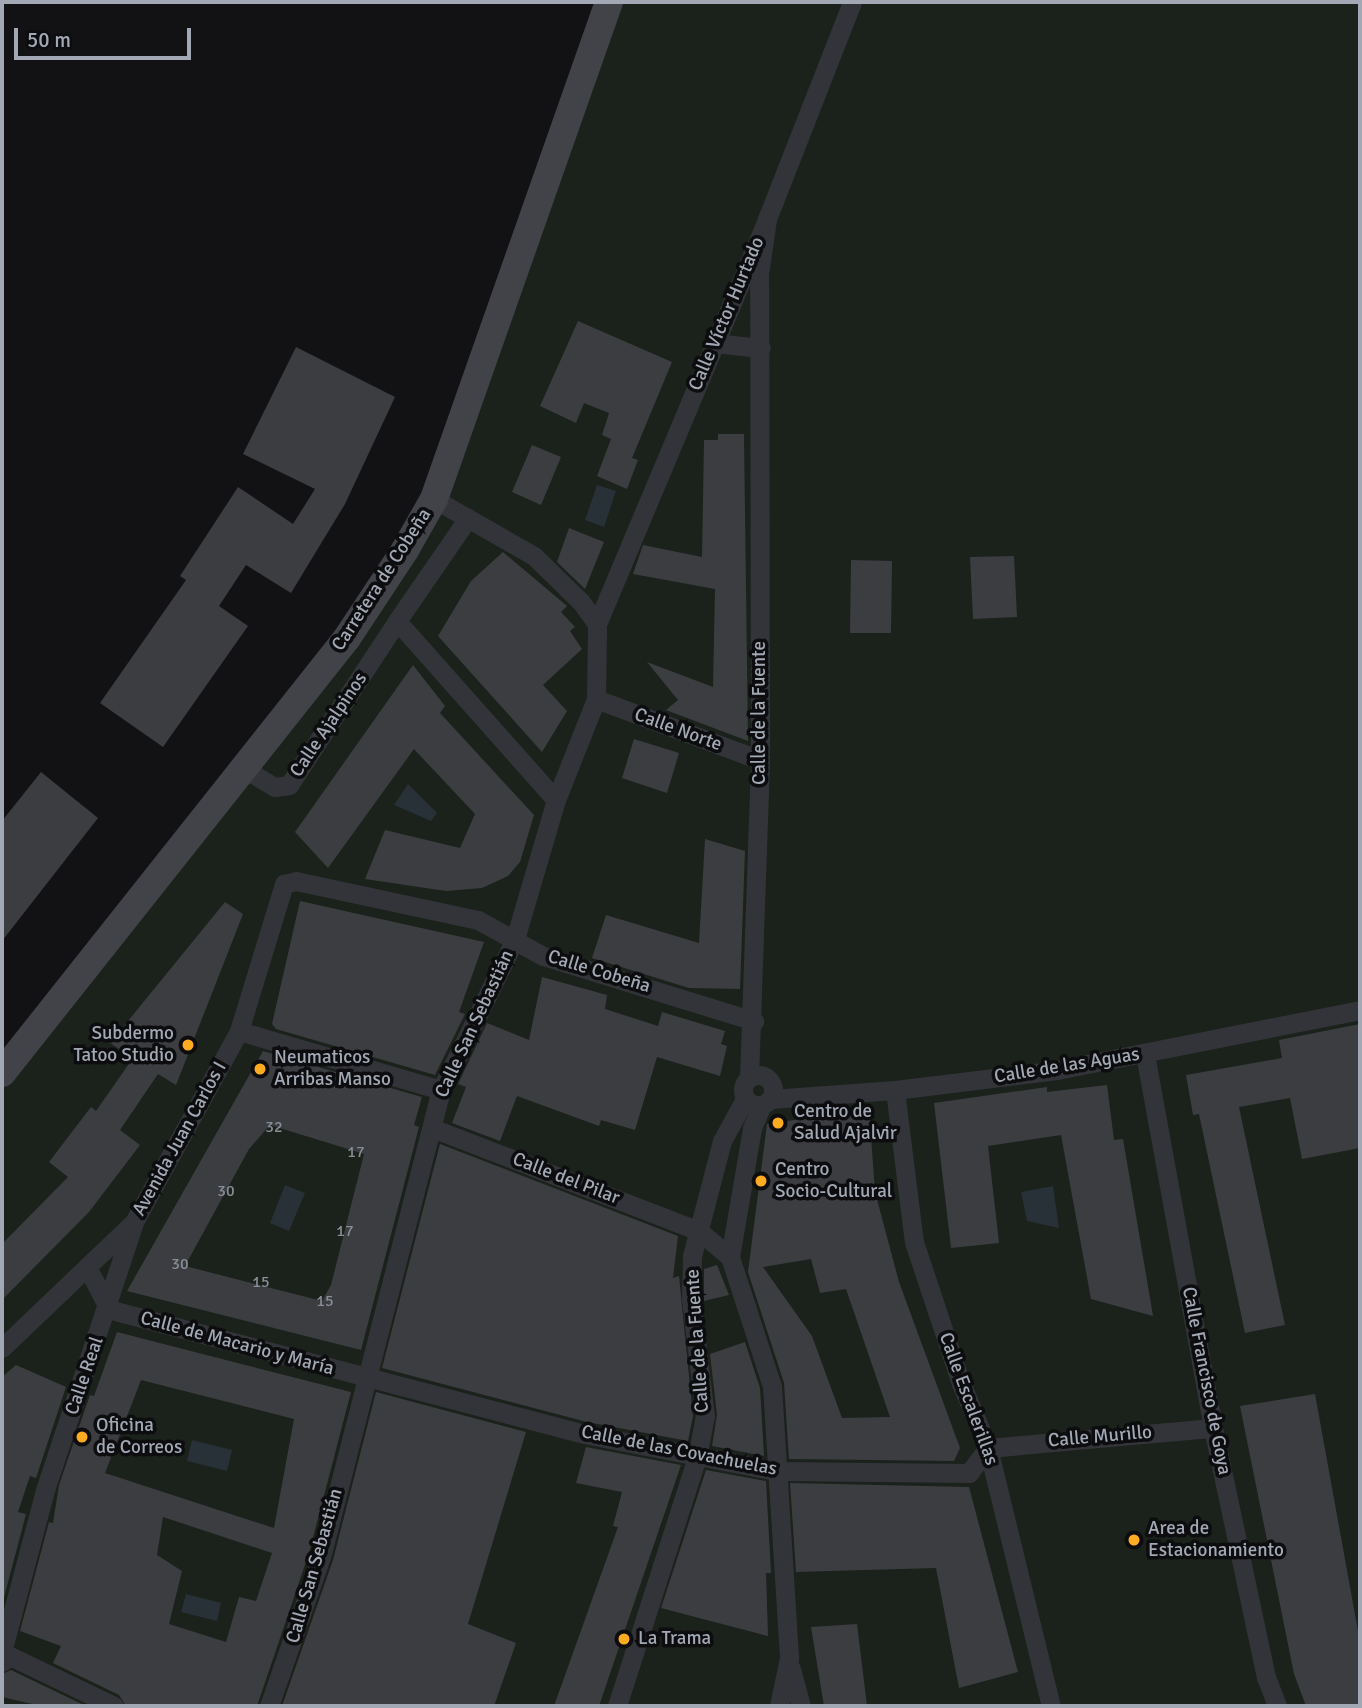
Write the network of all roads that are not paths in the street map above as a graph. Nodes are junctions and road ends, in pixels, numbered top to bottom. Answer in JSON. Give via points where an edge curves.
{"nodes":[{"id":1,"x":609,"y":2,"type":"edge"},
{"id":2,"x":852,"y":2,"type":"edge"},
{"id":3,"x":768,"y":219,"type":"junction"},
{"id":4,"x":714,"y":343,"type":"junction"},
{"id":5,"x":761,"y":348,"type":"junction"},
{"id":6,"x":433,"y":499,"type":"junction"},
{"id":7,"x":468,"y":518,"type":"junction"},
{"id":8,"x":397,"y":621,"type":"junction"},
{"id":9,"x":597,"y":624,"type":"junction"},
{"id":10,"x":596,"y":699,"type":"junction"},
{"id":11,"x":760,"y":760,"type":"junction"},
{"id":12,"x":243,"y":768,"type":"junction"},
{"id":13,"x":556,"y":800,"type":"junction"},
{"id":14,"x":285,"y":884,"type":"joint"},
{"id":15,"x":515,"y":939,"type":"junction"},
{"id":16,"x":1360,"y":1010,"type":"edge"},
{"id":17,"x":754,"y":1021,"type":"junction"},
{"id":18,"x":239,"y":1031,"type":"junction"},
{"id":19,"x":1145,"y":1054,"type":"junction"},
{"id":20,"x":2,"y":1073,"type":"edge"},
{"id":21,"x":749,"y":1078,"type":"junction"},
{"id":22,"x":441,"y":1090,"type":"junction"},
{"id":23,"x":895,"y":1090,"type":"junction"},
{"id":24,"x":760,"y":1101,"type":"junction"},
{"id":25,"x":432,"y":1128,"type":"junction"},
{"id":26,"x":134,"y":1222,"type":"junction"},
{"id":27,"x":699,"y":1231,"type":"junction"},
{"id":28,"x":730,"y":1257,"type":"junction"},
{"id":29,"x":87,"y":1267,"type":"junction"},
{"id":30,"x":109,"y":1308,"type":"junction"},
{"id":31,"x":2,"y":1348,"type":"edge"},
{"id":32,"x":365,"y":1378,"type":"junction"},
{"id":33,"x":1213,"y":1428,"type":"junction"},
{"id":34,"x":988,"y":1448,"type":"junction"},
{"id":35,"x":697,"y":1457,"type":"junction"},
{"id":36,"x":776,"y":1471,"type":"junction"},
{"id":37,"x":2,"y":1652,"type":"edge"},
{"id":38,"x":789,"y":1658,"type":"junction"},
{"id":39,"x":2,"y":1662,"type":"edge"},
{"id":40,"x":114,"y":1706,"type":"edge"},
{"id":41,"x":269,"y":1706,"type":"edge"},
{"id":42,"x":617,"y":1706,"type":"edge"},
{"id":43,"x":779,"y":1706,"type":"edge"},
{"id":44,"x":801,"y":1706,"type":"edge"},
{"id":45,"x":1051,"y":1706,"type":"edge"},
{"id":46,"x":1277,"y":1706,"type":"edge"}],
"edges":[{"from":1,"to":6,"type":"street","name":"Carretera de Cobeña","via":[[539,211]]},
{"from":2,"to":3,"type":"street","name":"Calle Víctor Hurtado"},
{"from":3,"to":4,"type":"street","name":"Calle Víctor Hurtado"},
{"from":3,"to":5,"type":"street","name":"Calle de la Fuente","via":[[759,274]]},
{"from":4,"to":5,"type":"street"},
{"from":4,"to":9,"type":"street","name":"Calle Víctor Hurtado"},
{"from":5,"to":11,"type":"street","name":"Calle de la Fuente"},
{"from":6,"to":7,"type":"street"},
{"from":6,"to":12,"type":"street","name":"Carretera de Cobeña","via":[[347,638]]},
{"from":7,"to":8,"type":"street","name":"Calle Ajalpinos"},
{"from":7,"to":9,"type":"street","via":[[534,556],[563,580]]},
{"from":8,"to":12,"type":"street","name":"Calle Ajalpinos","via":[[289,785],[275,787]]},
{"from":8,"to":13,"type":"street"},
{"from":9,"to":10,"type":"street","name":"Calle San Sebastián"},
{"from":10,"to":11,"type":"street","name":"Calle Norte"},
{"from":10,"to":13,"type":"street","name":"Calle San Sebastián"},
{"from":11,"to":17,"type":"street","name":"Calle de la Fuente"},
{"from":12,"to":20,"type":"street","name":"Carretera de Cobeña"},
{"from":13,"to":15,"type":"street","name":"Calle San Sebastián"},
{"from":14,"to":15,"type":"street","name":"Calle Cobeña","via":[[296,881],[478,920]]},
{"from":14,"to":18,"type":"street","name":"Avenida Juan Carlos I"},
{"from":15,"to":17,"type":"street","name":"Calle Cobeña","via":[[543,956]]},
{"from":15,"to":22,"type":"street","name":"Calle San Sebastián"},
{"from":16,"to":19,"type":"street","name":"Calle de las Aguas"},
{"from":17,"to":21,"type":"street","name":"Calle de la Fuente"},
{"from":18,"to":22,"type":"street"},
{"from":18,"to":26,"type":"street","name":"Avenida Juan Carlos I"},
{"from":19,"to":23,"type":"street","name":"Calle de las Aguas"},
{"from":19,"to":33,"type":"street","name":"Calle Francisco de Goya"},
{"from":21,"to":24,"type":"street","name":"Calle de la Fuente","via":[[743,1088]]},
{"from":21,"to":24,"type":"street","via":[[759,1075],[769,1080]]},
{"from":22,"to":25,"type":"street","name":"Calle San Sebastián"},
{"from":23,"to":24,"type":"street","name":"Calle de las Aguas"},
{"from":23,"to":34,"type":"street","name":"Calle Escalerillas","via":[[914,1242]]},
{"from":24,"to":27,"type":"street","name":"Calle de la Fuente","via":[[722,1141]]},
{"from":24,"to":28,"type":"street","name":"Calle de la Fuente"},
{"from":25,"to":27,"type":"street","name":"Calle del Pilar"},
{"from":25,"to":32,"type":"street","name":"Calle San Sebastián"},
{"from":26,"to":29,"type":"street","name":"Avenida Juan Carlos I"},
{"from":26,"to":30,"type":"street","name":"Calle Real"},
{"from":27,"to":28,"type":"street","name":"Calle del Pilar"},
{"from":27,"to":35,"type":"street","name":"Calle de la Fuente","via":[[692,1255],[691,1299],[705,1416]]},
{"from":28,"to":36,"type":"street","via":[[772,1386]]},
{"from":29,"to":30,"type":"street"},
{"from":29,"to":31,"type":"street","name":"Avenida Juan Carlos I"},
{"from":30,"to":32,"type":"street","name":"Calle de Macario y María"},
{"from":30,"to":37,"type":"street","name":"Calle Real","via":[[46,1487]]},
{"from":32,"to":35,"type":"street","name":"Calle de las Covachuelas","via":[[584,1434]]},
{"from":32,"to":41,"type":"street","name":"Calle San Sebastián","via":[[321,1557]]},
{"from":33,"to":34,"type":"street","name":"Calle Murillo"},
{"from":33,"to":46,"type":"street","name":"Calle Francisco de Goya","via":[[1265,1676]]},
{"from":34,"to":36,"type":"street","name":"Calle de las Covachuelas","via":[[969,1473]]},
{"from":34,"to":45,"type":"street","name":"Calle Escalerillas"},
{"from":35,"to":36,"type":"street","name":"Calle de las Covachuelas"},
{"from":35,"to":42,"type":"street","name":"Calle de la Fuente"},
{"from":36,"to":38,"type":"street"},
{"from":38,"to":43,"type":"street"},
{"from":38,"to":44,"type":"street"},
{"from":39,"to":40,"type":"street","via":[[10,1657]]}]}
